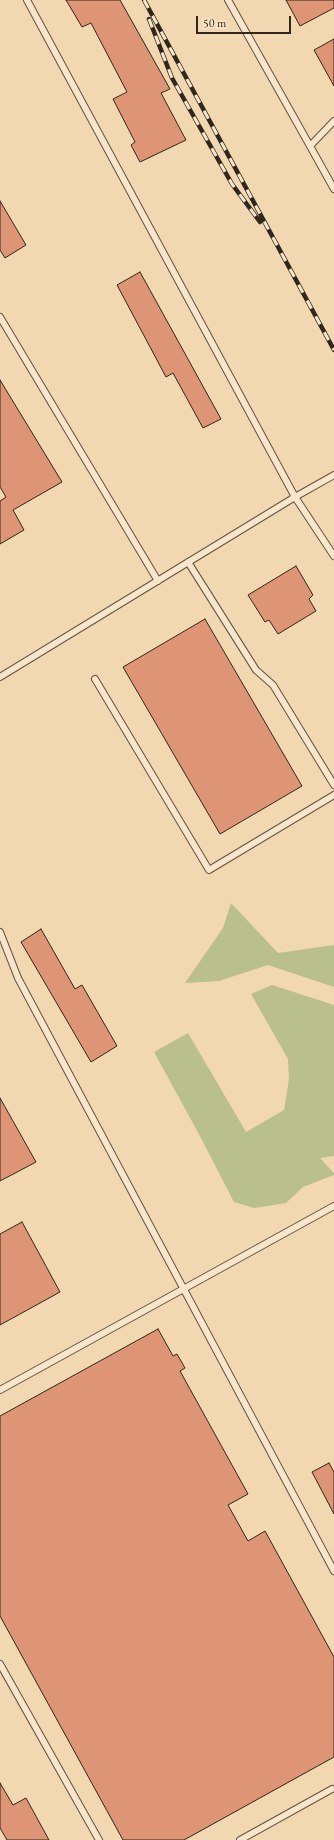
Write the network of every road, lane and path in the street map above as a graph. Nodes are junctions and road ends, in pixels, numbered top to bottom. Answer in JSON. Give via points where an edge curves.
{"nodes":[{"id":1,"x":28,"y":0,"type":"edge"},
{"id":2,"x":228,"y":0,"type":"edge"},
{"id":3,"x":334,"y":121,"type":"edge"},
{"id":4,"x":310,"y":146,"type":"junction"},
{"id":5,"x":334,"y":189,"type":"edge"},
{"id":6,"x":0,"y":317,"type":"edge"},
{"id":7,"x":334,"y":475,"type":"edge"},
{"id":8,"x":295,"y":497,"type":"junction"},
{"id":9,"x":334,"y":556,"type":"edge"},
{"id":10,"x":188,"y":562,"type":"junction"},
{"id":11,"x":158,"y":581,"type":"junction"},
{"id":12,"x":0,"y":677,"type":"edge"},
{"id":13,"x":95,"y":678,"type":"dead end"},
{"id":14,"x":334,"y":785,"type":"edge"},
{"id":15,"x":334,"y":794,"type":"edge"},
{"id":16,"x":0,"y":932,"type":"edge"},
{"id":17,"x":334,"y":1206,"type":"edge"},
{"id":18,"x":183,"y":1289,"type":"junction"},
{"id":19,"x":0,"y":1390,"type":"edge"},
{"id":20,"x":334,"y":1571,"type":"edge"},
{"id":21,"x":0,"y":1664,"type":"edge"},
{"id":22,"x":332,"y":1789,"type":"dead end"},
{"id":23,"x":99,"y":1840,"type":"edge"},
{"id":24,"x":240,"y":1840,"type":"edge"}],
"edges":[{"from":1,"to":8,"type":"lane"},
{"from":2,"to":4,"type":"lane"},
{"from":3,"to":4,"type":"lane"},
{"from":4,"to":5,"type":"lane"},
{"from":6,"to":11,"type":"lane"},
{"from":7,"to":8,"type":"lane"},
{"from":8,"to":9,"type":"lane"},
{"from":8,"to":10,"type":"lane"},
{"from":10,"to":11,"type":"lane"},
{"from":10,"to":14,"type":"lane","via":[[256,670],[273,684]]},
{"from":11,"to":12,"type":"lane"},
{"from":13,"to":15,"type":"lane","via":[[209,870]]},
{"from":16,"to":18,"type":"lane","via":[[18,978]]},
{"from":17,"to":18,"type":"lane"},
{"from":18,"to":19,"type":"lane"},
{"from":18,"to":20,"type":"lane"},
{"from":21,"to":23,"type":"lane"},
{"from":22,"to":24,"type":"lane"}]}
